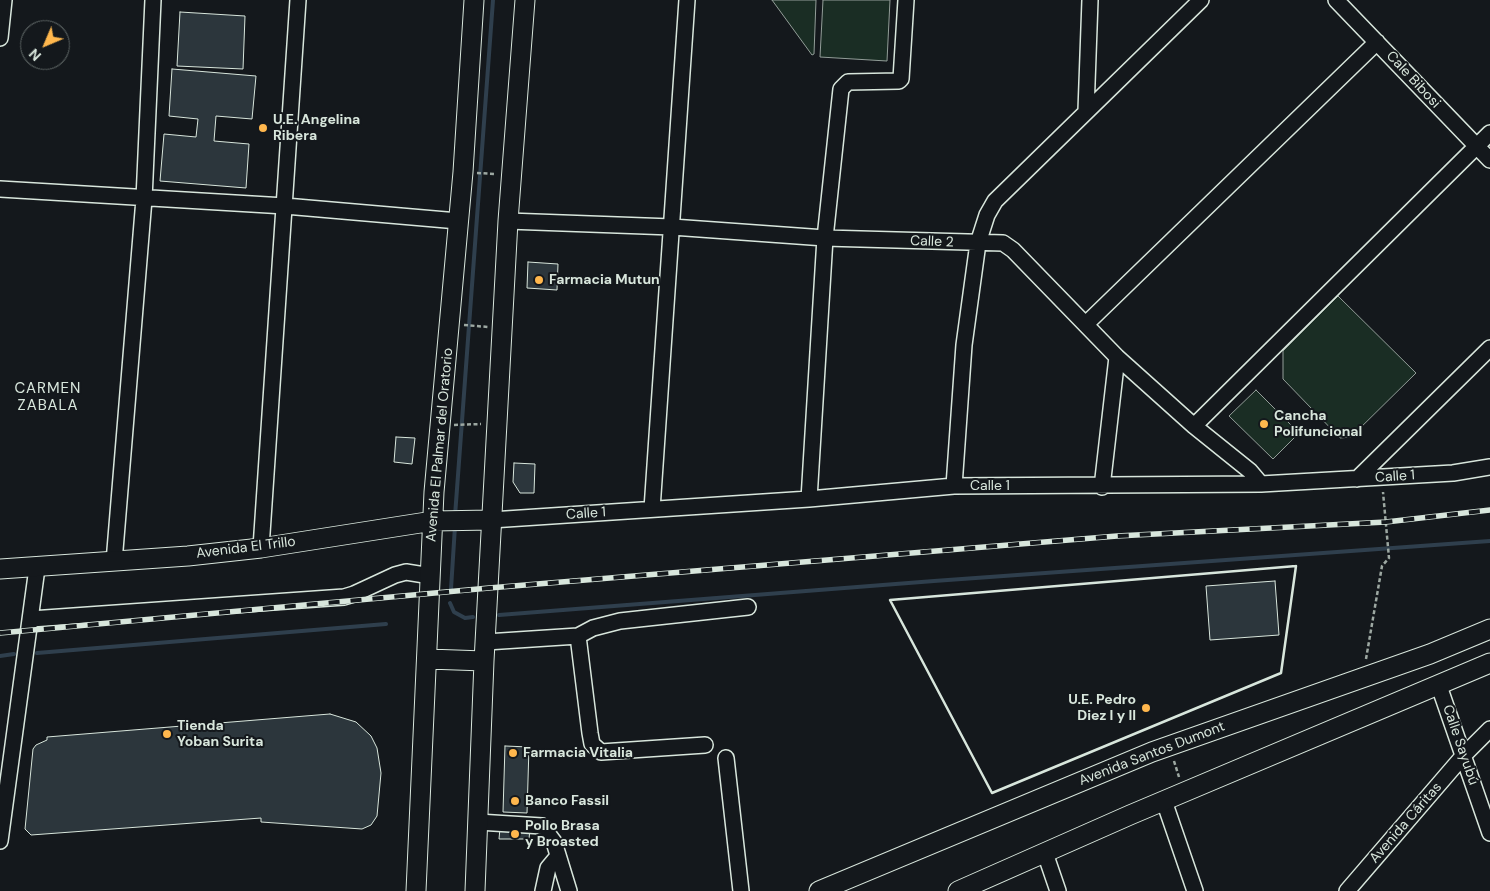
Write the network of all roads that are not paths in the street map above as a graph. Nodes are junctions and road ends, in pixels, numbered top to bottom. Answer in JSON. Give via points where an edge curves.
{"nodes":[{"id":1,"x":4,"y":0,"type":"edge"},
{"id":2,"x":153,"y":0,"type":"edge"},
{"id":3,"x":298,"y":0,"type":"edge"},
{"id":4,"x":474,"y":0,"type":"edge"},
{"id":5,"x":525,"y":0,"type":"edge"},
{"id":6,"x":687,"y":0,"type":"edge"},
{"id":7,"x":906,"y":0,"type":"edge"},
{"id":8,"x":1090,"y":0,"type":"edge"},
{"id":9,"x":1201,"y":0,"type":"edge"},
{"id":10,"x":1336,"y":0,"type":"edge"},
{"id":11,"x":0,"y":38,"type":"edge"},
{"id":12,"x":1377,"y":42,"type":"junction"},
{"id":13,"x":1086,"y":111,"type":"junction"},
{"id":14,"x":1490,"y":133,"type":"edge"},
{"id":15,"x":1476,"y":146,"type":"junction"},
{"id":16,"x":1490,"y":160,"type":"edge"},
{"id":17,"x":0,"y":189,"type":"edge"},
{"id":18,"x":144,"y":199,"type":"junction"},
{"id":19,"x":285,"y":206,"type":"junction"},
{"id":20,"x":458,"y":221,"type":"junction"},
{"id":21,"x":508,"y":221,"type":"junction"},
{"id":22,"x":672,"y":227,"type":"junction"},
{"id":23,"x":825,"y":238,"type":"junction"},
{"id":24,"x":978,"y":244,"type":"junction"},
{"id":25,"x":1086,"y":324,"type":"junction"},
{"id":26,"x":1490,"y":348,"type":"edge"},
{"id":27,"x":1117,"y":357,"type":"junction"},
{"id":28,"x":1194,"y":426,"type":"junction"},
{"id":29,"x":1490,"y":467,"type":"edge"},
{"id":30,"x":1357,"y":479,"type":"junction"},
{"id":31,"x":1261,"y":484,"type":"junction"},
{"id":32,"x":954,"y":486,"type":"junction"},
{"id":33,"x":1102,"y":487,"type":"junction"},
{"id":34,"x":808,"y":499,"type":"junction"},
{"id":35,"x":652,"y":509,"type":"junction"},
{"id":36,"x":439,"y":520,"type":"junction"},
{"id":37,"x":491,"y":520,"type":"junction"},
{"id":38,"x":260,"y":548,"type":"junction"},
{"id":39,"x":114,"y":562,"type":"junction"},
{"id":40,"x":37,"y":568,"type":"junction"},
{"id":41,"x":0,"y":570,"type":"edge"},
{"id":42,"x":431,"y":576,"type":"junction"},
{"id":43,"x":748,"y":607,"type":"dead end"},
{"id":44,"x":31,"y":619,"type":"junction"},
{"id":45,"x":1490,"y":629,"type":"edge"},
{"id":46,"x":578,"y":636,"type":"junction"},
{"id":47,"x":486,"y":642,"type":"junction"},
{"id":48,"x":433,"y":660,"type":"junction"},
{"id":49,"x":477,"y":661,"type":"junction"},
{"id":50,"x":1490,"y":663,"type":"edge"},
{"id":51,"x":1439,"y":686,"type":"junction"},
{"id":52,"x":1490,"y":729,"type":"edge"},
{"id":53,"x":705,"y":745,"type":"dead end"},
{"id":54,"x":1464,"y":755,"type":"junction"},
{"id":55,"x":726,"y":758,"type":"dead end"},
{"id":56,"x":1164,"y":801,"type":"junction"},
{"id":57,"x":478,"y":822,"type":"junction"},
{"id":58,"x":1490,"y":833,"type":"edge"},
{"id":59,"x":0,"y":841,"type":"edge"},
{"id":60,"x":1046,"y":853,"type":"junction"},
{"id":61,"x":558,"y":856,"type":"junction"},
{"id":62,"x":1350,"y":890,"type":"edge"},
{"id":63,"x":416,"y":891,"type":"edge"},
{"id":64,"x":475,"y":891,"type":"edge"},
{"id":65,"x":543,"y":891,"type":"edge"},
{"id":66,"x":569,"y":891,"type":"edge"},
{"id":67,"x":741,"y":891,"type":"edge"},
{"id":68,"x":819,"y":891,"type":"edge"},
{"id":69,"x":958,"y":891,"type":"edge"},
{"id":70,"x":1058,"y":891,"type":"edge"},
{"id":71,"x":1195,"y":891,"type":"edge"}],
"edges":[{"from":1,"to":11,"type":"street"},
{"from":2,"to":18,"type":"street"},
{"from":3,"to":19,"type":"street"},
{"from":4,"to":20,"type":"main road","name":"Avenida El Palmar del Oratorio"},
{"from":5,"to":21,"type":"main road"},
{"from":6,"to":22,"type":"street"},
{"from":7,"to":23,"type":"street","via":[[901,79],[848,82],[841,88]]},
{"from":8,"to":13,"type":"street"},
{"from":9,"to":13,"type":"street"},
{"from":10,"to":12,"type":"street","name":"Cale Bibosi"},
{"from":12,"to":15,"type":"street","name":"Cale Bibosi"},
{"from":12,"to":25,"type":"street"},
{"from":13,"to":24,"type":"street","via":[[995,202],[987,215]]},
{"from":14,"to":15,"type":"street"},
{"from":15,"to":16,"type":"street","name":"Cale Bibosi"},
{"from":15,"to":28,"type":"street"},
{"from":17,"to":18,"type":"street"},
{"from":18,"to":19,"type":"street"},
{"from":18,"to":39,"type":"street"},
{"from":19,"to":20,"type":"street"},
{"from":19,"to":38,"type":"street"},
{"from":20,"to":36,"type":"main road","name":"Avenida El Palmar del Oratorio"},
{"from":21,"to":22,"type":"street","name":"Calle 2"},
{"from":21,"to":37,"type":"main road"},
{"from":22,"to":23,"type":"street","name":"Calle 2"},
{"from":22,"to":35,"type":"street"},
{"from":23,"to":24,"type":"street","name":"Calle 2"},
{"from":23,"to":34,"type":"street"},
{"from":24,"to":25,"type":"street","name":"Calle 2","via":[[1003,243],[1008,246]]},
{"from":24,"to":32,"type":"street","via":[[964,345]]},
{"from":25,"to":27,"type":"street","name":"Calle 2"},
{"from":26,"to":30,"type":"street"},
{"from":27,"to":28,"type":"street","name":"Calle 2"},
{"from":27,"to":33,"type":"street"},
{"from":28,"to":31,"type":"street","name":"Calle 2","via":[[1250,471]]},
{"from":29,"to":30,"type":"street","name":"Calle 1","via":[[1453,473]]},
{"from":30,"to":31,"type":"street","name":"Calle 1"},
{"from":31,"to":33,"type":"street","name":"Calle 1"},
{"from":32,"to":33,"type":"street","name":"Calle 1"},
{"from":32,"to":34,"type":"street","name":"Calle 1"},
{"from":34,"to":35,"type":"street","name":"Calle 1"},
{"from":35,"to":37,"type":"street","name":"Calle 1"},
{"from":36,"to":37,"type":"main road","name":"Avenida El Trillo"},
{"from":36,"to":38,"type":"main road","name":"Avenida El Trillo"},
{"from":36,"to":42,"type":"main road","name":"Avenida El Palmar del Oratorio"},
{"from":37,"to":47,"type":"main road"},
{"from":38,"to":39,"type":"main road","name":"Avenida El Trillo"},
{"from":39,"to":40,"type":"main road","name":"Avenida El Trillo"},
{"from":40,"to":41,"type":"main road","name":"Avenida El Trillo"},
{"from":40,"to":44,"type":"street"},
{"from":42,"to":44,"type":"street","via":[[406,572],[344,597]]},
{"from":42,"to":48,"type":"main road","name":"Avenida El Palmar del Oratorio"},
{"from":43,"to":46,"type":"street","via":[[620,621],[598,626]]},
{"from":44,"to":59,"type":"street"},
{"from":45,"to":68,"type":"main road","name":"Avenida Santos Dumont","via":[[1430,654],[1112,767]]},
{"from":46,"to":47,"type":"street"},
{"from":46,"to":53,"type":"street","via":[[592,744],[601,752]]},
{"from":47,"to":49,"type":"main road"},
{"from":48,"to":49,"type":"main road"},
{"from":48,"to":63,"type":"main road","name":"Avenida El Palmar del Oratorio"},
{"from":49,"to":57,"type":"main road"},
{"from":50,"to":51,"type":"main road"},
{"from":51,"to":54,"type":"street","name":"Calle Sayubú"},
{"from":51,"to":56,"type":"main road"},
{"from":52,"to":54,"type":"street","name":"Avenida Cáritas"},
{"from":54,"to":58,"type":"street","name":"Calle Sayubú"},
{"from":54,"to":62,"type":"street","name":"Avenida Cáritas"},
{"from":55,"to":67,"type":"street"},
{"from":56,"to":60,"type":"main road"},
{"from":56,"to":71,"type":"street"},
{"from":57,"to":61,"type":"street","via":[[542,826],[550,834]]},
{"from":57,"to":64,"type":"main road"},
{"from":60,"to":69,"type":"main road"},
{"from":60,"to":70,"type":"street"},
{"from":61,"to":65,"type":"street","via":[[548,868]]},
{"from":61,"to":66,"type":"street"}]}
